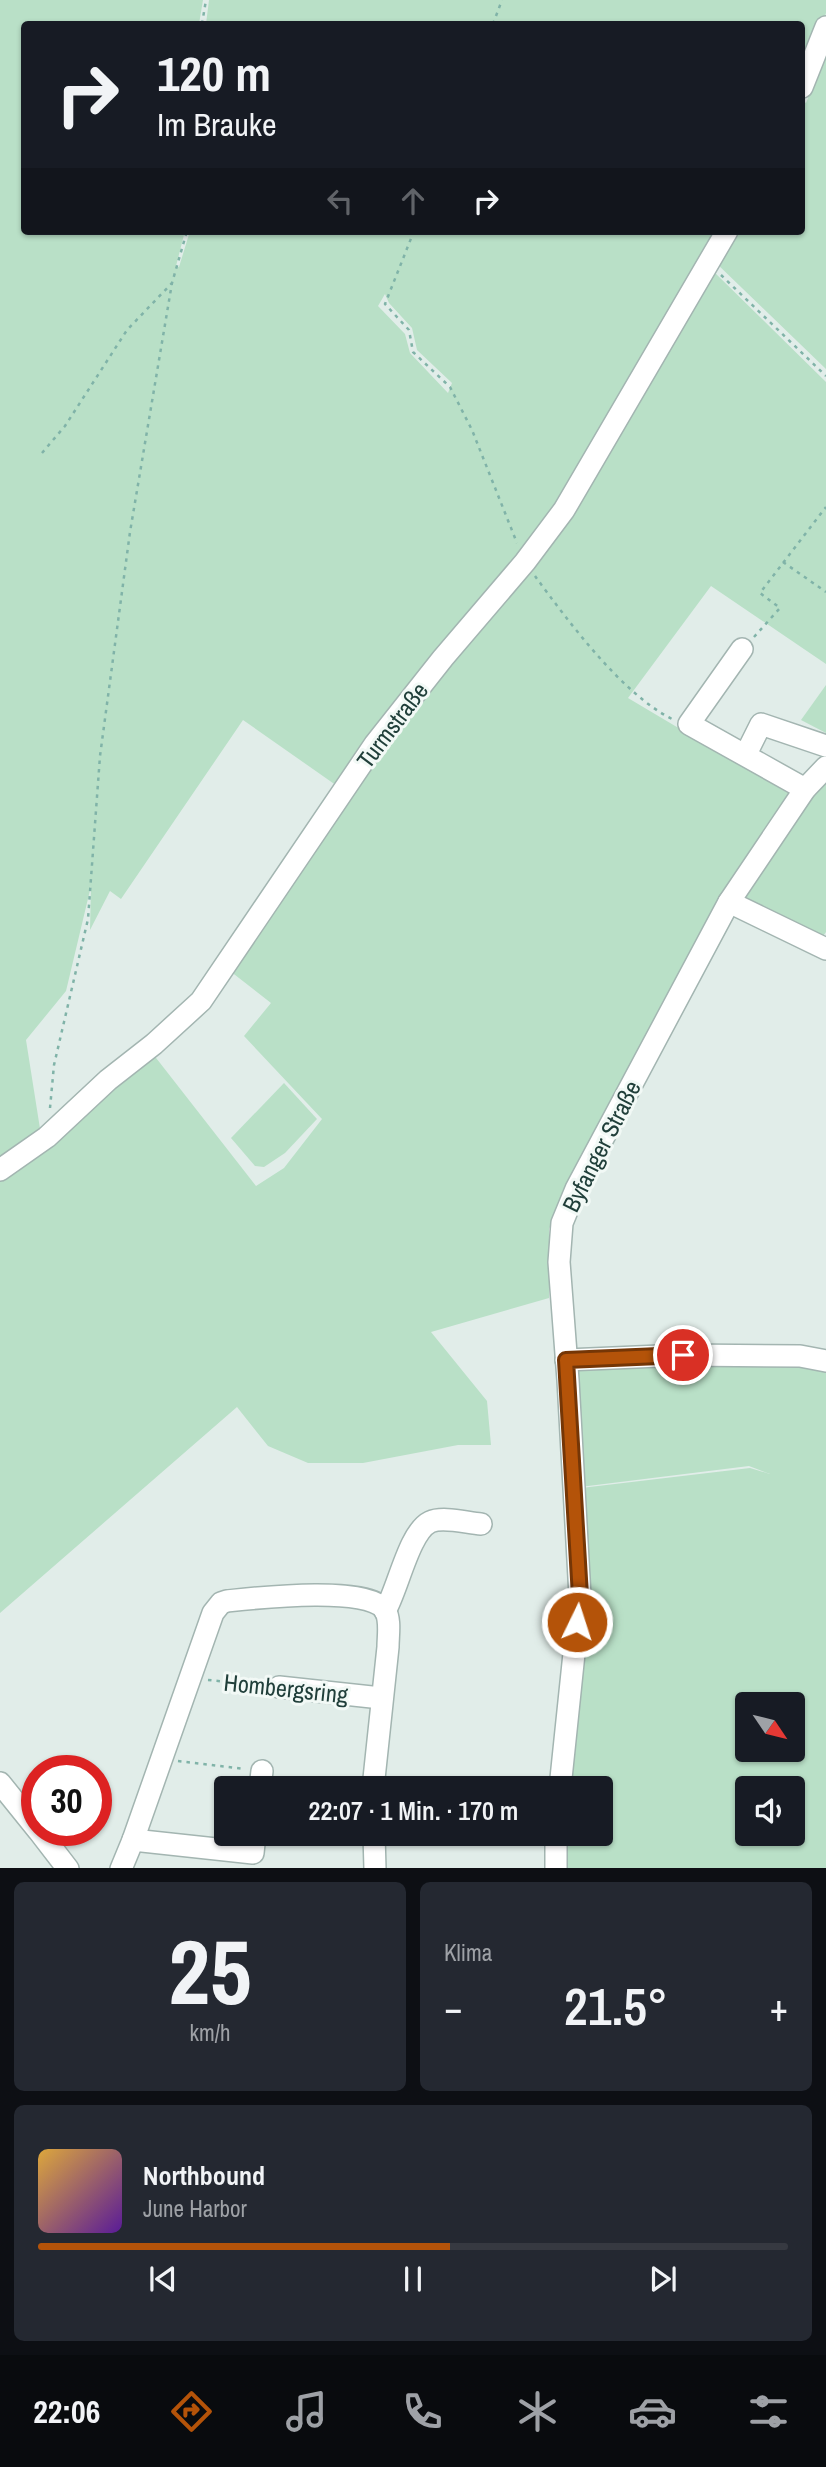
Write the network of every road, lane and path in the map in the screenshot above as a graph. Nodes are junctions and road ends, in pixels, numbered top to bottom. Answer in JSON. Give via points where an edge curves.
{"nodes":[{"id":1,"x":206,"y":0,"type":"edge"},
{"id":2,"x":502,"y":0,"type":"edge"},
{"id":3,"x":202,"y":21,"type":"edge"},
{"id":4,"x":494,"y":21,"type":"edge"},
{"id":5,"x":826,"y":27,"type":"edge"},
{"id":6,"x":805,"y":80,"type":"edge"},
{"id":7,"x":186,"y":235,"type":"edge"},
{"id":8,"x":412,"y":235,"type":"edge"},
{"id":9,"x":725,"y":235,"type":"edge"},
{"id":10,"x":710,"y":261,"type":"junction"},
{"id":11,"x":172,"y":283,"type":"junction"},
{"id":12,"x":826,"y":376,"type":"edge"},
{"id":13,"x":42,"y":453,"type":"dead end"},
{"id":14,"x":826,"y":507,"type":"edge"},
{"id":15,"x":525,"y":562,"type":"junction"},
{"id":16,"x":783,"y":562,"type":"junction"},
{"id":17,"x":826,"y":592,"type":"edge"},
{"id":18,"x":742,"y":649,"type":"joint"},
{"id":19,"x":689,"y":723,"type":"junction"},
{"id":20,"x":826,"y":746,"type":"edge"},
{"id":21,"x":746,"y":754,"type":"junction"},
{"id":22,"x":826,"y":767,"type":"edge"},
{"id":23,"x":805,"y":789,"type":"junction"},
{"id":24,"x":729,"y":902,"type":"junction"},
{"id":25,"x":826,"y":949,"type":"edge"},
{"id":26,"x":47,"y":1137,"type":"junction"},
{"id":27,"x":0,"y":1170,"type":"edge"},
{"id":28,"x":566,"y":1360,"type":"junction"},
{"id":29,"x":826,"y":1361,"type":"edge"},
{"id":30,"x":481,"y":1524,"type":"dead end"},
{"id":31,"x":386,"y":1611,"type":"junction"},
{"id":32,"x":191,"y":1679,"type":"junction"},
{"id":33,"x":279,"y":1687,"type":"joint"},
{"id":34,"x":381,"y":1698,"type":"junction"},
{"id":35,"x":161,"y":1759,"type":"junction"},
{"id":36,"x":242,"y":1776,"type":"edge"},
{"id":37,"x":374,"y":1776,"type":"edge"},
{"id":38,"x":561,"y":1776,"type":"edge"},
{"id":39,"x":0,"y":1783,"type":"edge"},
{"id":40,"x":21,"y":1810,"type":"edge"},
{"id":41,"x":133,"y":1840,"type":"junction"},
{"id":42,"x":50,"y":1846,"type":"edge"},
{"id":43,"x":254,"y":1846,"type":"edge"},
{"id":44,"x":374,"y":1846,"type":"edge"},
{"id":45,"x":556,"y":1846,"type":"edge"},
{"id":46,"x":68,"y":1868,"type":"edge"},
{"id":47,"x":121,"y":1868,"type":"edge"},
{"id":48,"x":375,"y":1868,"type":"edge"},
{"id":49,"x":556,"y":1868,"type":"edge"}],
"edges":[{"from":1,"to":3,"type":"path"},
{"from":2,"to":4,"type":"path"},
{"from":5,"to":6,"type":"street"},
{"from":7,"to":11,"type":"path"},
{"from":8,"to":15,"type":"path","via":[[385,304],[409,330],[413,352],[450,387]]},
{"from":9,"to":10,"type":"street","name":"Turmstraße"},
{"from":10,"to":12,"type":"path"},
{"from":10,"to":15,"type":"street","name":"Turmstraße","via":[[564,510]]},
{"from":11,"to":13,"type":"path","via":[[127,330],[65,426]]},
{"from":11,"to":26,"type":"path","via":[[130,533],[100,756],[88,919],[54,1065]]},
{"from":14,"to":16,"type":"path"},
{"from":15,"to":19,"type":"path","via":[[572,625],[626,684],[670,718]]},
{"from":15,"to":26,"type":"street","name":"Turmstraße","via":[[375,744],[201,1001]]},
{"from":16,"to":17,"type":"path"},
{"from":16,"to":18,"type":"path","via":[[760,593],[780,608]]},
{"from":18,"to":19,"type":"street"},
{"from":19,"to":21,"type":"street"},
{"from":20,"to":21,"type":"street","via":[[761,724]]},
{"from":21,"to":23,"type":"street"},
{"from":22,"to":23,"type":"street","name":"Byfanger Straße"},
{"from":23,"to":24,"type":"street","name":"Byfanger Straße"},
{"from":24,"to":25,"type":"street"},
{"from":24,"to":28,"type":"street","name":"Byfanger Straße","via":[[562,1223],[559,1262]]},
{"from":26,"to":27,"type":"street","name":"Turmstraße"},
{"from":28,"to":29,"type":"street","via":[[683,1355],[800,1356]]},
{"from":28,"to":38,"type":"street","name":"Byfanger Straße","via":[[580,1596]]},
{"from":30,"to":31,"type":"street","name":"Hombergsring","via":[[438,1520],[426,1525],[412,1544]]},
{"from":31,"to":32,"type":"street","name":"Hombergsring","via":[[374,1600],[350,1596],[220,1603]]},
{"from":31,"to":34,"type":"street","name":"Hombergsring","via":[[389,1628]]},
{"from":32,"to":33,"type":"path","name":"Hombergsring"},
{"from":32,"to":35,"type":"street","name":"Hombergsring"},
{"from":33,"to":34,"type":"street","name":"Hombergsring"},
{"from":34,"to":37,"type":"street","name":"Hombergsring"},
{"from":35,"to":36,"type":"path"},
{"from":35,"to":41,"type":"street","name":"Hombergsring"},
{"from":39,"to":40,"type":"street"},
{"from":41,"to":43,"type":"street","via":[[253,1853]]},
{"from":41,"to":47,"type":"street","name":"Hombergsring"},
{"from":42,"to":46,"type":"street"},
{"from":44,"to":48,"type":"street"},
{"from":45,"to":49,"type":"street"}]}
